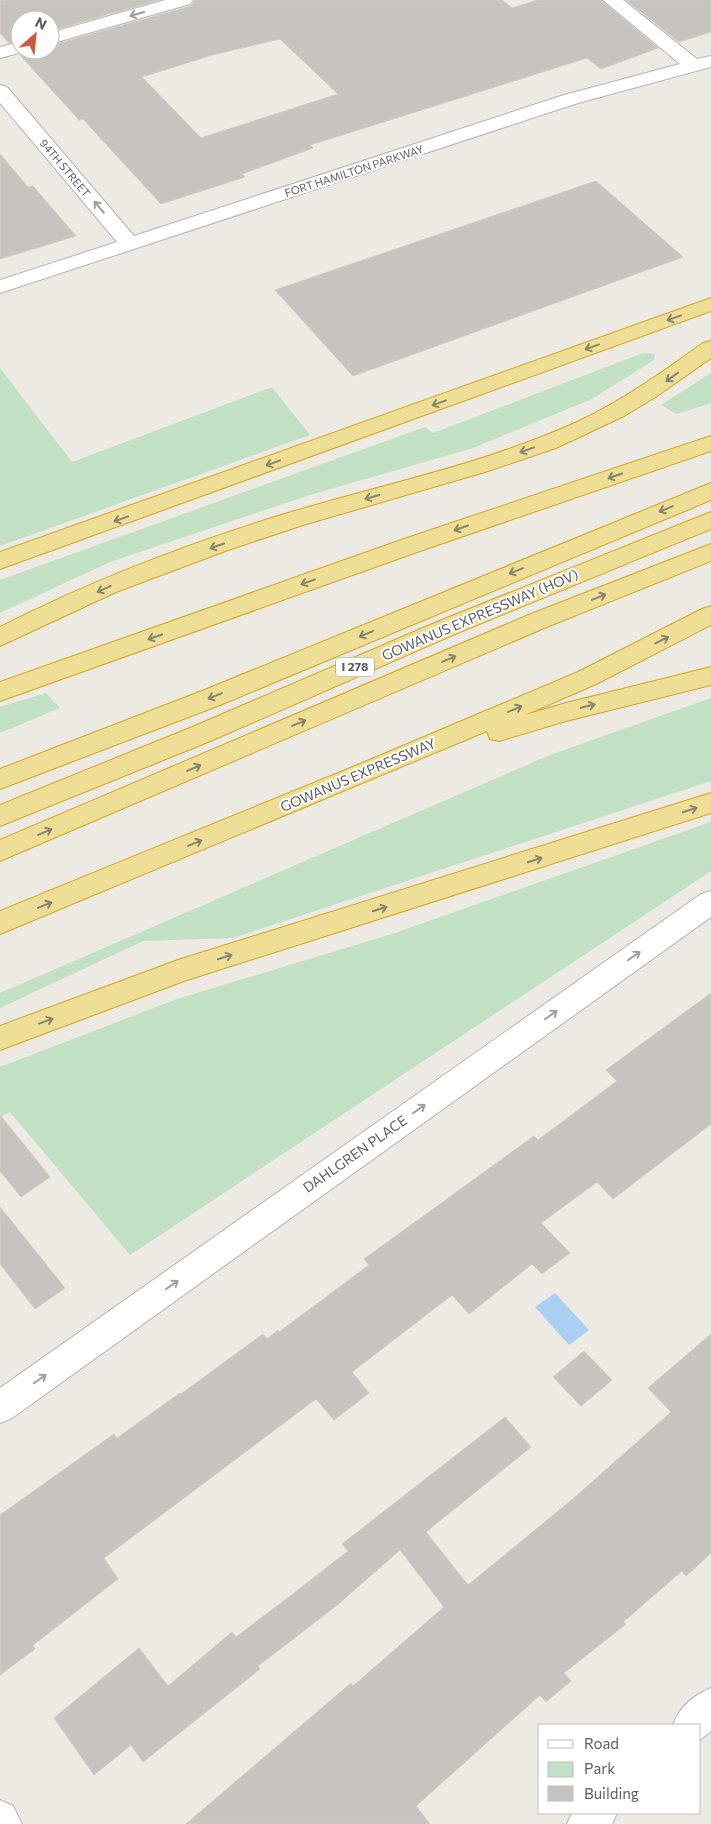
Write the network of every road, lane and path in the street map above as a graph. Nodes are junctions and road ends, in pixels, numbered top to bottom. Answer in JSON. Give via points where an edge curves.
{"nodes":[{"id":1,"x":184,"y":0,"type":"edge"},
{"id":2,"x":612,"y":0,"type":"edge"},
{"id":3,"x":60,"y":36,"type":"edge"},
{"id":4,"x":702,"y":64,"type":"edge"},
{"id":5,"x":0,"y":91,"type":"edge"},
{"id":6,"x":130,"y":244,"type":"junction"},
{"id":7,"x":0,"y":287,"type":"edge"},
{"id":8,"x":711,"y":304,"type":"edge"},
{"id":9,"x":711,"y":348,"type":"edge"},
{"id":10,"x":711,"y":443,"type":"edge"},
{"id":11,"x":711,"y":491,"type":"edge"},
{"id":12,"x":711,"y":520,"type":"edge"},
{"id":13,"x":711,"y":552,"type":"edge"},
{"id":14,"x":0,"y":561,"type":"edge"},
{"id":15,"x":711,"y":615,"type":"edge"},
{"id":16,"x":0,"y":636,"type":"edge"},
{"id":17,"x":711,"y":676,"type":"edge"},
{"id":18,"x":0,"y":692,"type":"edge"},
{"id":19,"x":357,"y":776,"type":"junction"},
{"id":20,"x":0,"y":779,"type":"edge"},
{"id":21,"x":711,"y":803,"type":"edge"},
{"id":22,"x":0,"y":816,"type":"edge"},
{"id":23,"x":0,"y":851,"type":"edge"},
{"id":24,"x":711,"y":902,"type":"edge"},
{"id":25,"x":0,"y":924,"type":"edge"},
{"id":26,"x":0,"y":1038,"type":"edge"},
{"id":27,"x":0,"y":1407,"type":"edge"},
{"id":28,"x":711,"y":1706,"type":"edge"},
{"id":29,"x":692,"y":1724,"type":"edge"},
{"id":30,"x":597,"y":1814,"type":"edge"},
{"id":31,"x":0,"y":1819,"type":"edge"},
{"id":32,"x":3,"y":1824,"type":"edge"},
{"id":33,"x":586,"y":1824,"type":"edge"}],
"edges":[{"from":1,"to":3,"type":"street","one_way":true},
{"from":2,"to":4,"type":"street"},
{"from":4,"to":6,"type":"street","name":"FORT HAMILTON PARKWAY","via":[[570,99]]},
{"from":6,"to":5,"type":"street","name":"94TH STREET","one_way":true},
{"from":6,"to":7,"type":"street","name":"FORT HAMILTON PARKWAY"},
{"from":8,"to":14,"type":"highway","one_way":true},
{"from":9,"to":16,"type":"highway","one_way":true,"via":[[655,389],[583,428],[483,466],[296,519],[148,569]]},
{"from":10,"to":18,"type":"highway","one_way":true,"via":[[412,545]]},
{"from":11,"to":20,"type":"highway","number":"I 278","one_way":true,"via":[[211,698]]},
{"from":12,"to":22,"type":"highway","name":"GOWANUS EXPRESSWAY (HOV)","number":"I 278"},
{"from":23,"to":13,"type":"highway","number":"I 278","one_way":true,"via":[[540,620]]},
{"from":19,"to":15,"type":"highway","name":"GOWANUS EXPRESSWAY","one_way":true,"via":[[587,678]]},
{"from":19,"to":17,"type":"highway","one_way":true,"via":[[566,712]]},
{"from":25,"to":19,"type":"highway","name":"GOWANUS EXPRESSWAY","one_way":true},
{"from":26,"to":21,"type":"highway","one_way":true,"via":[[178,972]]},
{"from":27,"to":24,"type":"street","name":"DAHLGREN PLACE","one_way":true},
{"from":28,"to":29,"type":"street"},
{"from":30,"to":33,"type":"street"},
{"from":31,"to":32,"type":"street"}]}
